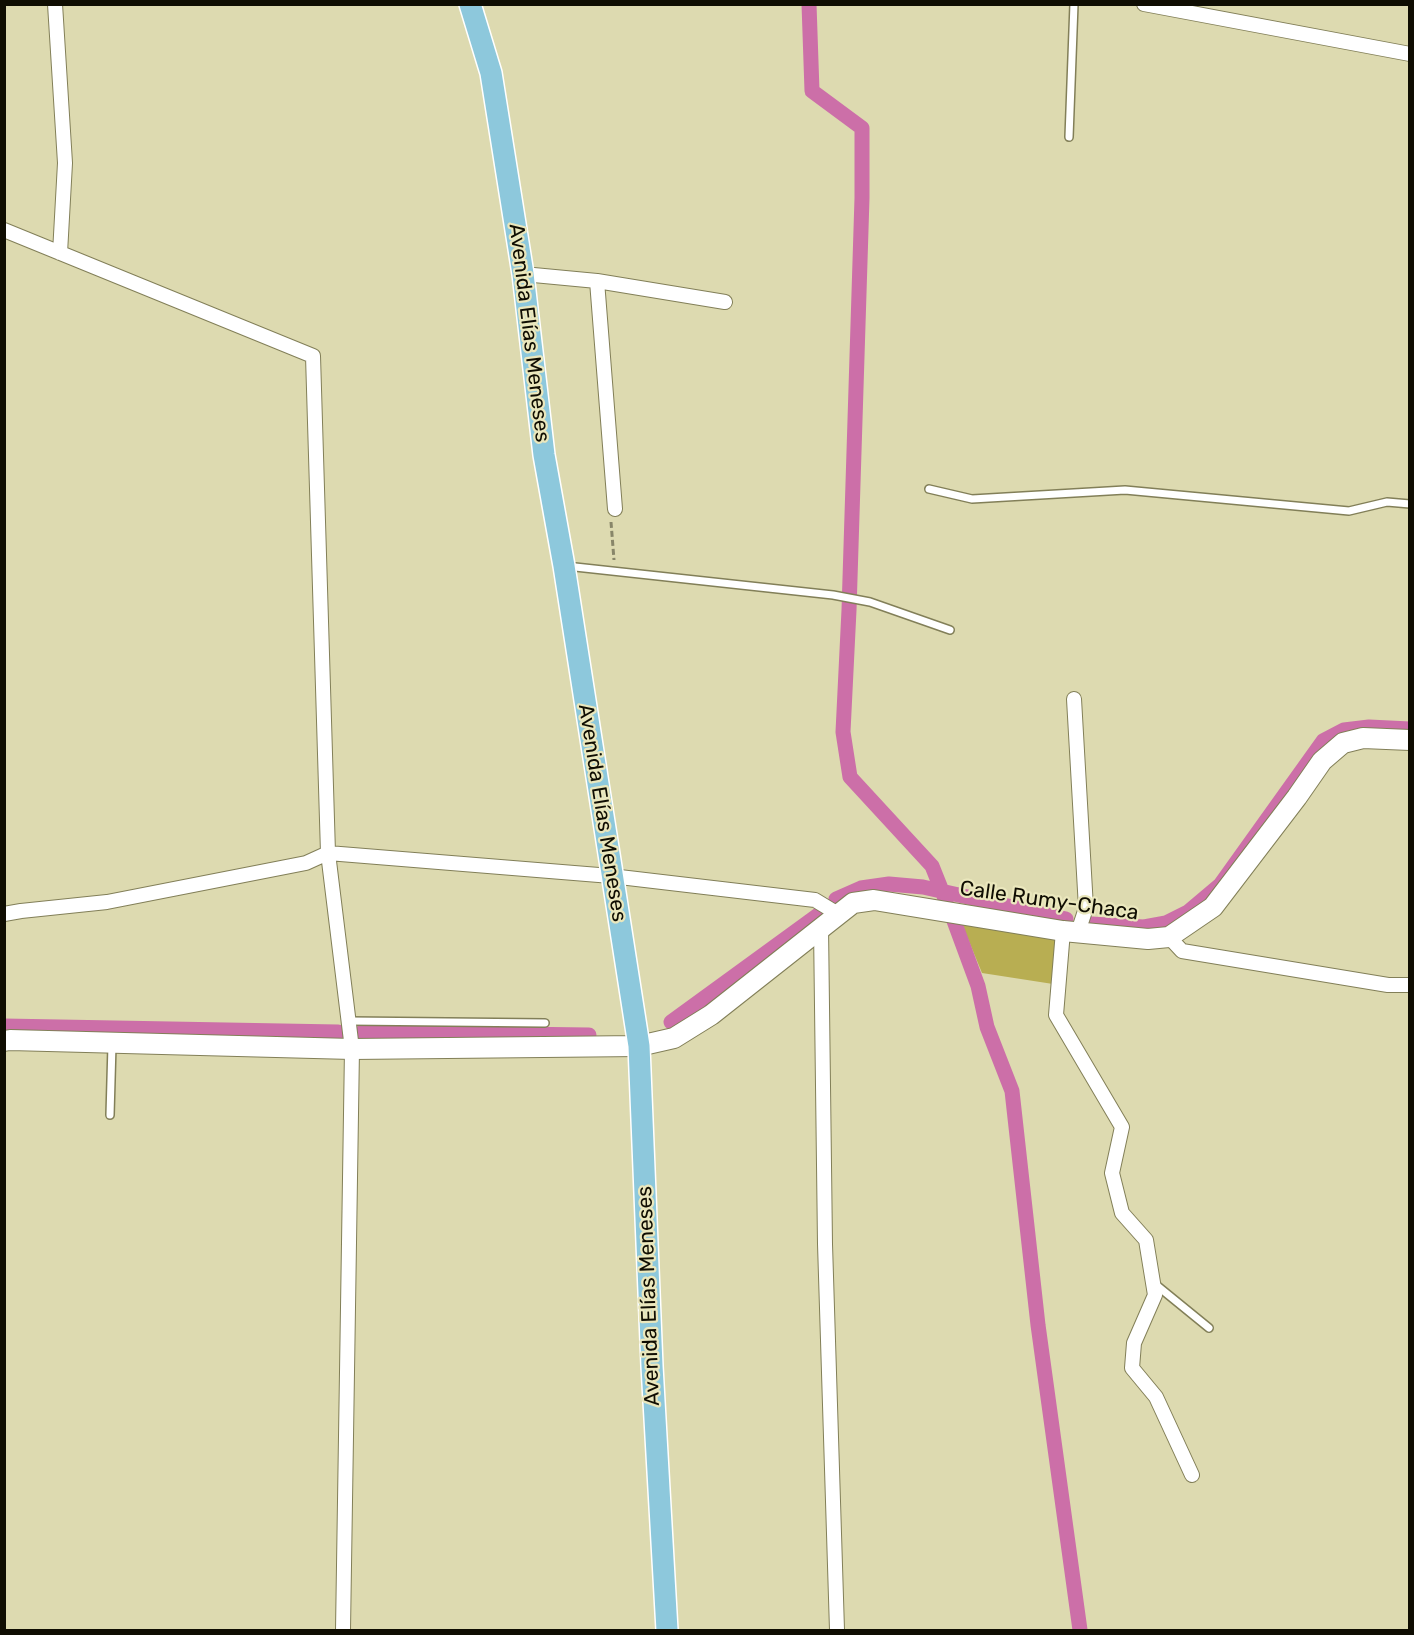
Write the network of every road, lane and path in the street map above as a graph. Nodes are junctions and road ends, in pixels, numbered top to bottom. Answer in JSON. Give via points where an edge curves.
{"nodes":[{"id":1,"x":55,"y":4,"type":"edge"},
{"id":2,"x":470,"y":4,"type":"edge"},
{"id":3,"x":1074,"y":4,"type":"edge"},
{"id":4,"x":1144,"y":4,"type":"edge"},
{"id":5,"x":1410,"y":54,"type":"edge"},
{"id":6,"x":1069,"y":137,"type":"dead end"},
{"id":7,"x":4,"y":231,"type":"edge"},
{"id":8,"x":60,"y":253,"type":"junction"},
{"id":9,"x":523,"y":274,"type":"junction"},
{"id":10,"x":597,"y":281,"type":"junction"},
{"id":11,"x":725,"y":302,"type":"dead end"},
{"id":12,"x":928,"y":489,"type":"dead end"},
{"id":13,"x":1410,"y":504,"type":"edge"},
{"id":14,"x":615,"y":509,"type":"joint"},
{"id":15,"x":564,"y":566,"type":"junction"},
{"id":16,"x":615,"y":571,"type":"junction"},
{"id":17,"x":950,"y":630,"type":"dead end"},
{"id":18,"x":1074,"y":699,"type":"dead end"},
{"id":19,"x":1410,"y":740,"type":"edge"},
{"id":20,"x":328,"y":853,"type":"junction"},
{"id":21,"x":612,"y":876,"type":"junction"},
{"id":22,"x":4,"y":914,"type":"edge"},
{"id":23,"x":838,"y":914,"type":"junction"},
{"id":24,"x":821,"y":927,"type":"junction"},
{"id":25,"x":1070,"y":932,"type":"junction"},
{"id":26,"x":1169,"y":937,"type":"junction"},
{"id":27,"x":1410,"y":985,"type":"edge"},
{"id":28,"x":349,"y":1021,"type":"junction"},
{"id":29,"x":545,"y":1023,"type":"dead end"},
{"id":30,"x":4,"y":1041,"type":"edge"},
{"id":31,"x":112,"y":1042,"type":"junction"},
{"id":32,"x":639,"y":1046,"type":"junction"},
{"id":33,"x":352,"y":1048,"type":"junction"},
{"id":34,"x":110,"y":1115,"type":"dead end"},
{"id":35,"x":1153,"y":1283,"type":"junction"},
{"id":36,"x":1209,"y":1328,"type":"dead end"},
{"id":37,"x":1192,"y":1475,"type":"dead end"},
{"id":38,"x":343,"y":1630,"type":"edge"},
{"id":39,"x":666,"y":1630,"type":"edge"},
{"id":40,"x":837,"y":1630,"type":"edge"}],
"edges":[{"from":1,"to":8,"type":"street","via":[[65,163]]},
{"from":2,"to":9,"type":"main road","name":"Avenida Elías Meneses","via":[[491,73]]},
{"from":3,"to":6,"type":"lane"},
{"from":4,"to":5,"type":"street"},
{"from":7,"to":8,"type":"street"},
{"from":8,"to":20,"type":"street","via":[[312,356]]},
{"from":9,"to":10,"type":"street"},
{"from":9,"to":15,"type":"main road","name":"Avenida Elías Meneses","via":[[544,455]]},
{"from":10,"to":11,"type":"street"},
{"from":10,"to":14,"type":"street"},
{"from":12,"to":13,"type":"lane","via":[[972,499],[1125,490],[1349,511],[1387,502]]},
{"from":14,"to":16,"type":"path","via":[[610,518]]},
{"from":15,"to":16,"type":"lane"},
{"from":15,"to":21,"type":"main road","name":"Avenida Elías Meneses"},
{"from":16,"to":17,"type":"lane","via":[[832,595],[870,602]]},
{"from":18,"to":25,"type":"street","via":[[1086,908]]},
{"from":19,"to":26,"type":"street","via":[[1363,738],[1343,743],[1322,761],[1213,907]]},
{"from":20,"to":21,"type":"street"},
{"from":20,"to":22,"type":"street","via":[[306,864],[107,902]]},
{"from":20,"to":28,"type":"street"},
{"from":21,"to":23,"type":"street","via":[[815,900]]},
{"from":21,"to":32,"type":"main road","name":"Avenida Elías Meneses"},
{"from":23,"to":24,"type":"street","name":"Calle Rumy-Chaca"},
{"from":23,"to":25,"type":"street","name":"Calle Rumy-Chaca","via":[[853,903],[874,900]]},
{"from":24,"to":32,"type":"street","name":"Calle Rumy-Chaca","via":[[711,1015],[674,1038]]},
{"from":24,"to":40,"type":"street","via":[[825,1256]]},
{"from":25,"to":26,"type":"street","name":"Calle Rumy-Chaca","via":[[1148,939]]},
{"from":25,"to":35,"type":"street","via":[[1056,1015],[1122,1127],[1112,1173],[1122,1213],[1146,1240]]},
{"from":26,"to":27,"type":"street","via":[[1182,951],[1388,985]]},
{"from":28,"to":29,"type":"lane"},
{"from":28,"to":33,"type":"street"},
{"from":30,"to":31,"type":"street","name":"Calle Rumy-Chaca"},
{"from":31,"to":33,"type":"street","name":"Calle Rumy-Chaca"},
{"from":31,"to":34,"type":"lane"},
{"from":32,"to":33,"type":"street","name":"Calle Rumy-Chaca"},
{"from":32,"to":39,"type":"main road","name":"Avenida Elías Meneses"},
{"from":33,"to":38,"type":"street"},
{"from":35,"to":36,"type":"lane"},
{"from":35,"to":37,"type":"street","via":[[1155,1295],[1134,1343],[1132,1368],[1156,1397]]}]}
